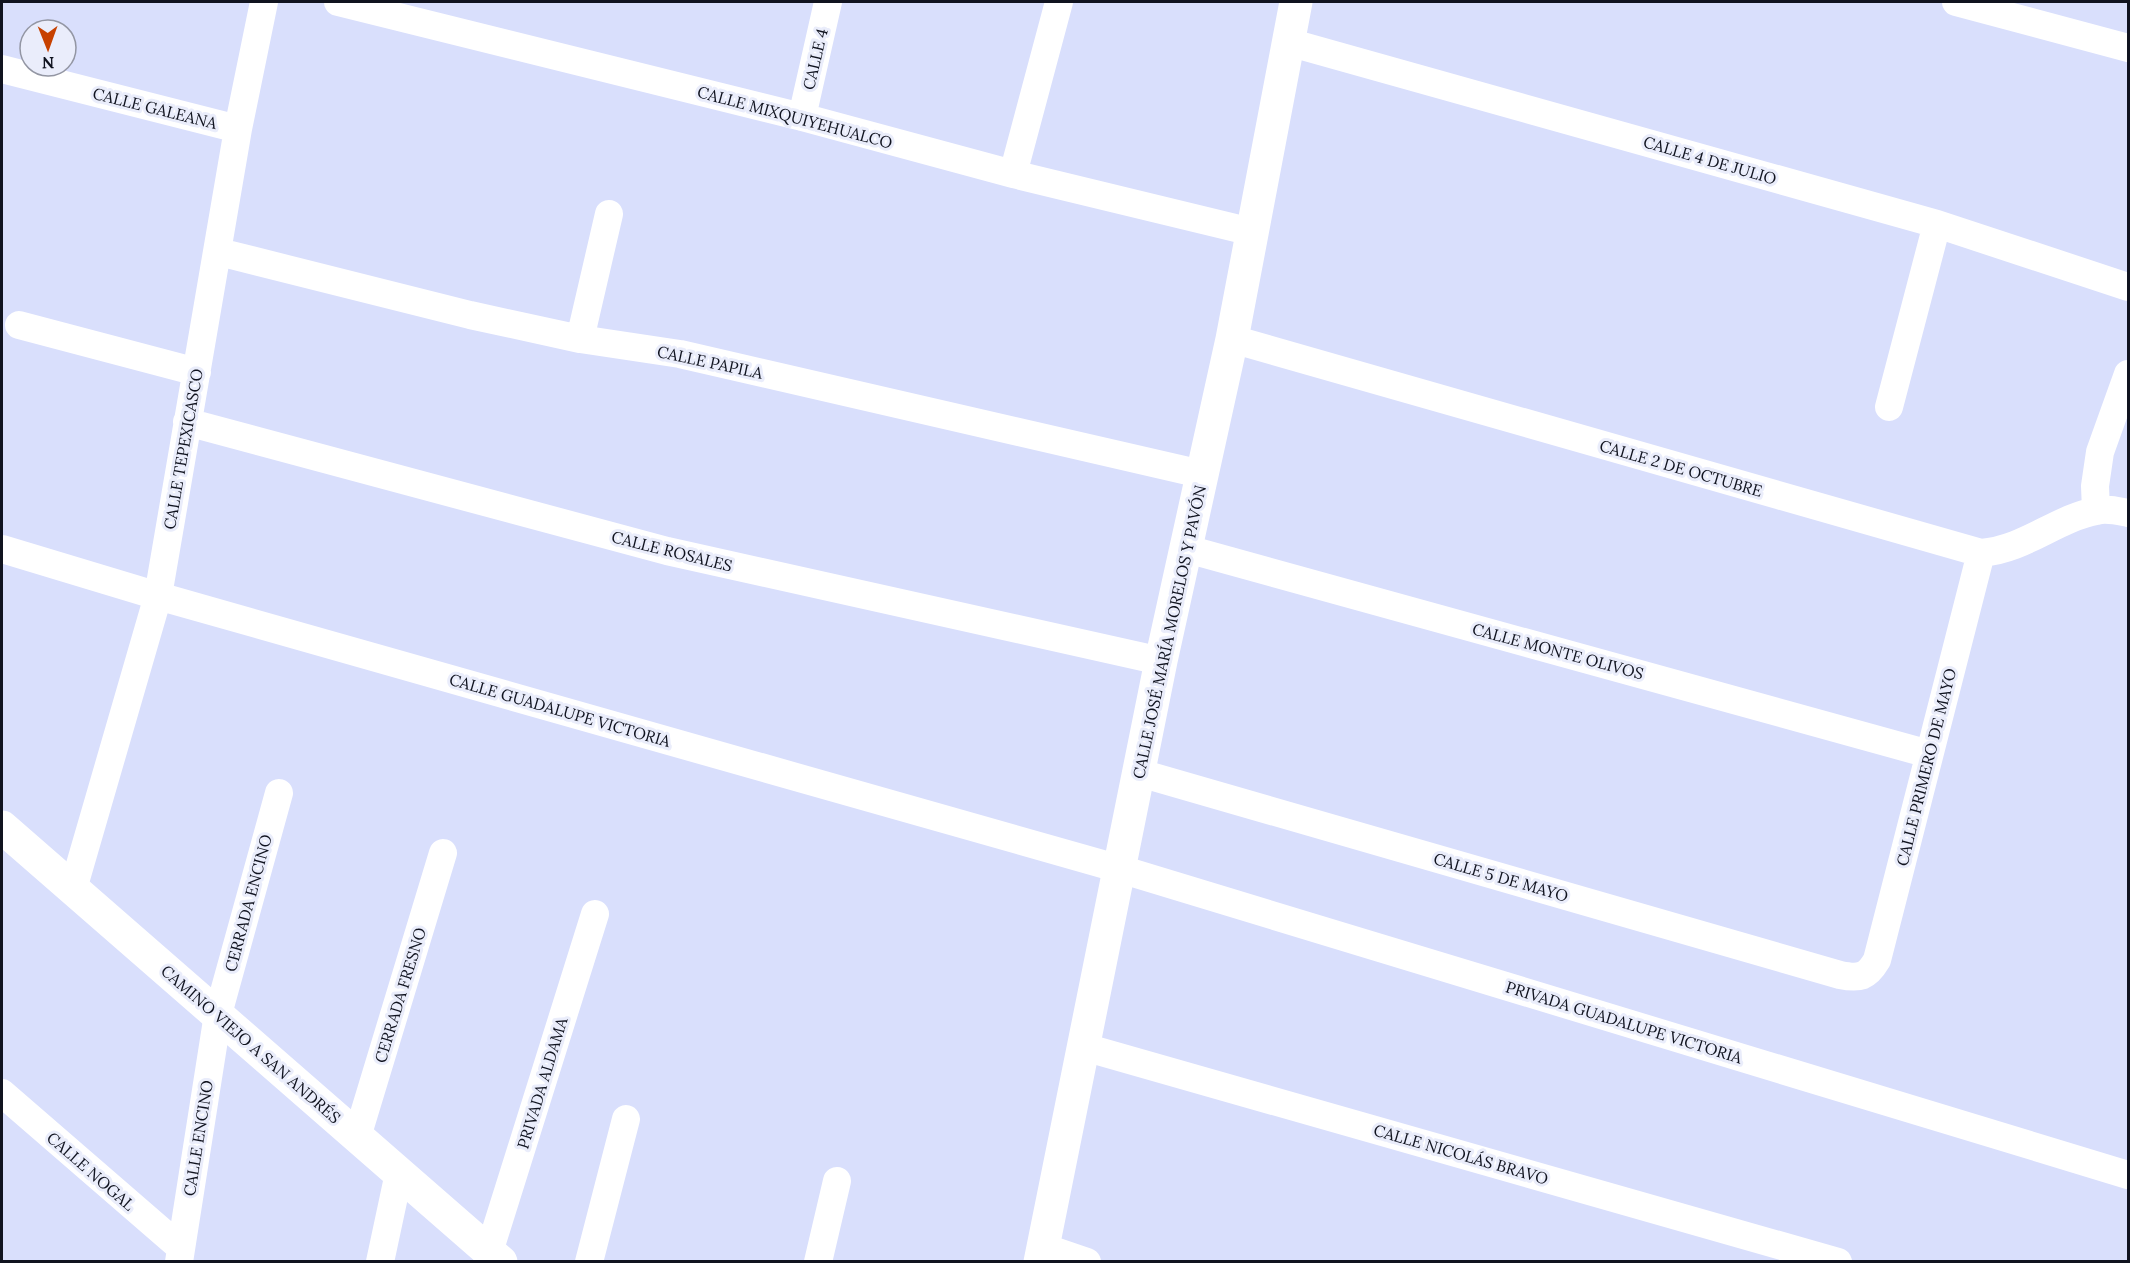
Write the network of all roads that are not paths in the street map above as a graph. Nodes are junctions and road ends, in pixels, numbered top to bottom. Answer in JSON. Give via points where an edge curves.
{"nodes":[{"id":1,"x":264,"y":2,"type":"edge"},
{"id":2,"x":338,"y":2,"type":"edge"},
{"id":3,"x":828,"y":2,"type":"edge"},
{"id":4,"x":1059,"y":2,"type":"edge"},
{"id":5,"x":1296,"y":2,"type":"edge"},
{"id":6,"x":1956,"y":2,"type":"edge"},
{"id":7,"x":1288,"y":42,"type":"junction"},
{"id":8,"x":2128,"y":48,"type":"edge"},
{"id":9,"x":2,"y":69,"type":"edge"},
{"id":10,"x":802,"y":117,"type":"junction"},
{"id":11,"x":238,"y":129,"type":"junction"},
{"id":12,"x":1013,"y":174,"type":"junction"},
{"id":13,"x":609,"y":214,"type":"dead end"},
{"id":14,"x":1936,"y":224,"type":"junction"},
{"id":15,"x":1252,"y":232,"type":"junction"},
{"id":16,"x":219,"y":252,"type":"junction"},
{"id":17,"x":2128,"y":286,"type":"edge"},
{"id":18,"x":19,"y":325,"type":"dead end"},
{"id":19,"x":580,"y":339,"type":"junction"},
{"id":20,"x":1232,"y":339,"type":"junction"},
{"id":21,"x":197,"y":372,"type":"junction"},
{"id":22,"x":2128,"y":374,"type":"edge"},
{"id":23,"x":1889,"y":407,"type":"dead end"},
{"id":24,"x":187,"y":422,"type":"junction"},
{"id":25,"x":1201,"y":474,"type":"junction"},
{"id":26,"x":2096,"y":510,"type":"junction"},
{"id":27,"x":2128,"y":513,"type":"edge"},
{"id":28,"x":2,"y":549,"type":"edge"},
{"id":29,"x":1187,"y":549,"type":"junction"},
{"id":30,"x":1981,"y":553,"type":"junction"},
{"id":31,"x":158,"y":596,"type":"junction"},
{"id":32,"x":1161,"y":661,"type":"junction"},
{"id":33,"x":1929,"y":754,"type":"junction"},
{"id":34,"x":1140,"y":773,"type":"junction"},
{"id":35,"x":279,"y":793,"type":"dead end"},
{"id":36,"x":2,"y":827,"type":"edge"},
{"id":37,"x":443,"y":853,"type":"dead end"},
{"id":38,"x":1120,"y":869,"type":"junction"},
{"id":39,"x":73,"y":889,"type":"junction"},
{"id":40,"x":595,"y":914,"type":"dead end"},
{"id":41,"x":1862,"y":976,"type":"joint"},
{"id":42,"x":218,"y":1014,"type":"junction"},
{"id":43,"x":1084,"y":1047,"type":"junction"},
{"id":44,"x":2,"y":1093,"type":"edge"},
{"id":45,"x":626,"y":1119,"type":"dead end"},
{"id":46,"x":357,"y":1137,"type":"junction"},
{"id":47,"x":399,"y":1173,"type":"junction"},
{"id":48,"x":2128,"y":1175,"type":"edge"},
{"id":49,"x":837,"y":1181,"type":"dead end"},
{"id":50,"x":1041,"y":1254,"type":"edge"},
{"id":51,"x":180,"y":1255,"type":"edge"},
{"id":52,"x":495,"y":1257,"type":"edge"},
{"id":53,"x":380,"y":1262,"type":"edge"},
{"id":54,"x":590,"y":1262,"type":"edge"},
{"id":55,"x":818,"y":1262,"type":"edge"},
{"id":56,"x":1087,"y":1262,"type":"edge"},
{"id":57,"x":1838,"y":1262,"type":"edge"}],
"edges":[{"from":1,"to":11,"type":"street","name":"CALLE TEPEXICASCO"},
{"from":2,"to":10,"type":"street","name":"CALLE MIXQUIYEHUALCO"},
{"from":3,"to":10,"type":"street","name":"CALLE 4"},
{"from":4,"to":12,"type":"street"},
{"from":5,"to":7,"type":"street","name":"CALLE JOSÉ MARÍA MORELOS Y PAVÓN"},
{"from":6,"to":8,"type":"street"},
{"from":7,"to":14,"type":"street","name":"CALLE 4 DE JULIO"},
{"from":7,"to":15,"type":"street","name":"CALLE JOSÉ MARÍA MORELOS Y PAVÓN"},
{"from":9,"to":11,"type":"street","name":"CALLE GALEANA"},
{"from":10,"to":12,"type":"street","name":"CALLE MIXQUIYEHUALCO"},
{"from":11,"to":16,"type":"street","name":"CALLE TEPEXICASCO"},
{"from":12,"to":15,"type":"street","name":"CALLE MIXQUIYEHUALCO"},
{"from":13,"to":19,"type":"street"},
{"from":14,"to":17,"type":"street","name":"CALLE 4 DE JULIO"},
{"from":14,"to":23,"type":"street"},
{"from":15,"to":20,"type":"street","name":"CALLE JOSÉ MARÍA MORELOS Y PAVÓN"},
{"from":16,"to":19,"type":"street","name":"CALLE PAPILA"},
{"from":16,"to":21,"type":"street","name":"CALLE TEPEXICASCO"},
{"from":18,"to":21,"type":"street"},
{"from":19,"to":25,"type":"street","name":"CALLE PAPILA","via":[[680,354]]},
{"from":20,"to":25,"type":"street","name":"CALLE JOSÉ MARÍA MORELOS Y PAVÓN"},
{"from":20,"to":30,"type":"street","name":"CALLE 2 DE OCTUBRE"},
{"from":21,"to":24,"type":"street","name":"CALLE TEPEXICASCO"},
{"from":22,"to":26,"type":"street","via":[[2100,452]]},
{"from":24,"to":31,"type":"street","name":"CALLE TEPEXICASCO"},
{"from":24,"to":32,"type":"street","name":"CALLE ROSALES","via":[[667,551]]},
{"from":25,"to":29,"type":"street","name":"CALLE JOSÉ MARÍA MORELOS Y PAVÓN"},
{"from":26,"to":27,"type":"street","name":"CALLE 2 DE OCTUBRE"},
{"from":26,"to":30,"type":"street","name":"CALLE 2 DE OCTUBRE","via":[[2021,543]]},
{"from":28,"to":31,"type":"street","name":"CALLE GUADALUPE VICTORIA"},
{"from":29,"to":32,"type":"street","name":"CALLE JOSÉ MARÍA MORELOS Y PAVÓN"},
{"from":29,"to":33,"type":"street","name":"CALLE MONTE OLIVOS"},
{"from":30,"to":33,"type":"street","name":"CALLE PRIMERO DE MAYO"},
{"from":31,"to":38,"type":"street","name":"CALLE GUADALUPE VICTORIA"},
{"from":31,"to":39,"type":"street","name":"CALLE TEPEXICASCO"},
{"from":32,"to":34,"type":"street","name":"CALLE JOSÉ MARÍA MORELOS Y PAVÓN"},
{"from":33,"to":41,"type":"street","name":"CALLE PRIMERO DE MAYO","via":[[1877,960]]},
{"from":34,"to":38,"type":"street","name":"CALLE JOSÉ MARÍA MORELOS Y PAVÓN"},
{"from":34,"to":41,"type":"street","name":"CALLE 5 DE MAYO","via":[[1840,975]]},
{"from":35,"to":42,"type":"street","name":"CERRADA ENCINO"},
{"from":36,"to":39,"type":"street","name":"CAMINO VIEJO A SAN ANDRÉS"},
{"from":37,"to":46,"type":"street","name":"CERRADA FRESNO"},
{"from":38,"to":43,"type":"street","name":"CALLE JOSÉ MARÍA MORELOS Y PAVÓN"},
{"from":38,"to":48,"type":"street","name":"PRIVADA GUADALUPE VICTORIA"},
{"from":39,"to":42,"type":"street","name":"CAMINO VIEJO A SAN ANDRÉS"},
{"from":40,"to":52,"type":"street","name":"PRIVADA ALDAMA"},
{"from":42,"to":46,"type":"street","name":"CAMINO VIEJO A SAN ANDRÉS"},
{"from":42,"to":51,"type":"street","name":"CALLE ENCINO"},
{"from":43,"to":50,"type":"street","name":"CALLE JOSÉ MARÍA MORELOS Y PAVÓN"},
{"from":43,"to":57,"type":"street","name":"CALLE NICOLÁS BRAVO"},
{"from":44,"to":51,"type":"street","name":"CALLE NOGAL"},
{"from":45,"to":54,"type":"street"},
{"from":46,"to":47,"type":"street","name":"CAMINO VIEJO A SAN ANDRÉS"},
{"from":47,"to":52,"type":"street","name":"CAMINO VIEJO A SAN ANDRÉS"},
{"from":47,"to":53,"type":"street"},
{"from":49,"to":55,"type":"street"},
{"from":50,"to":56,"type":"street"}]}
